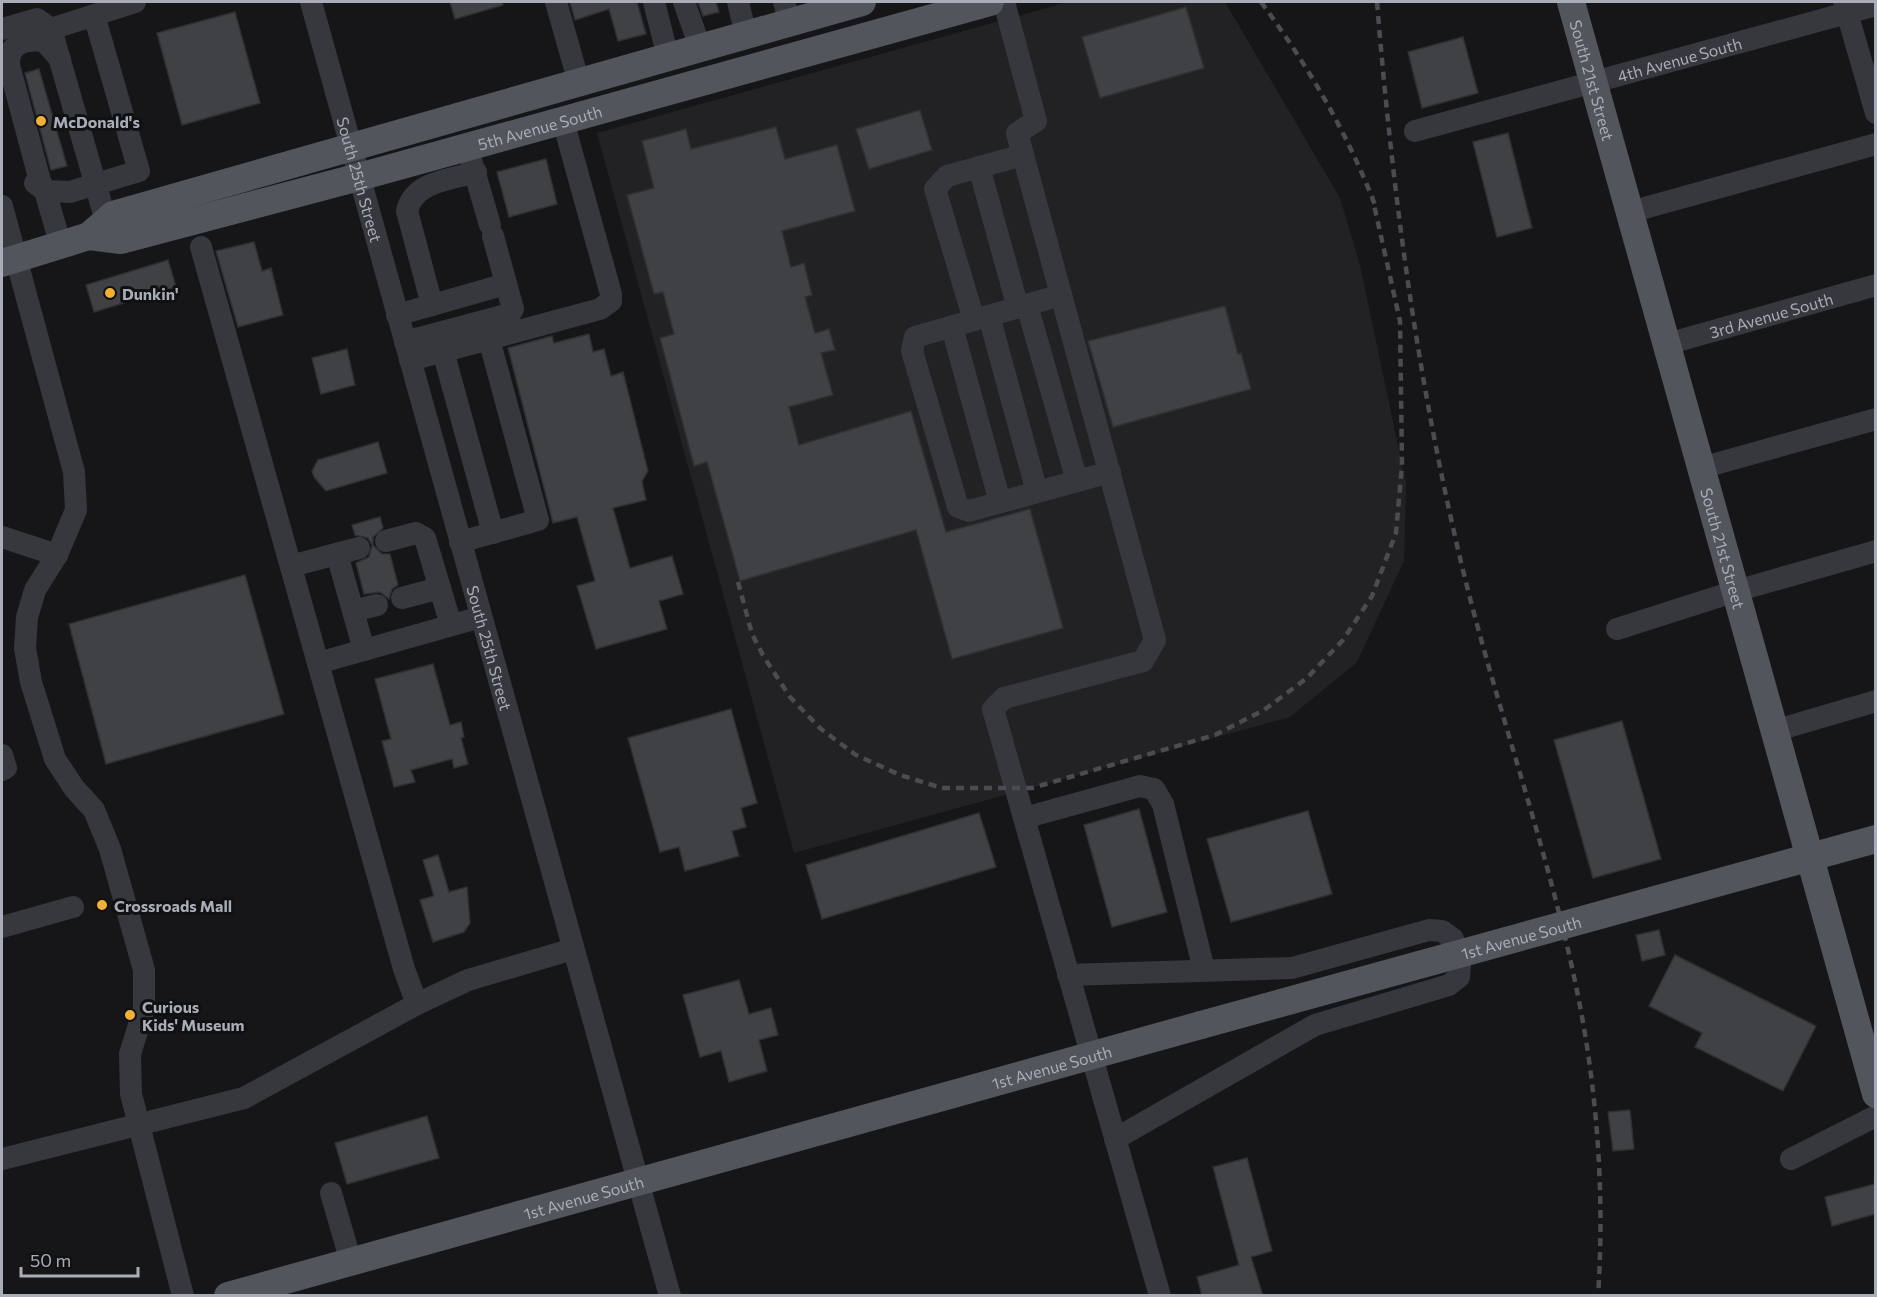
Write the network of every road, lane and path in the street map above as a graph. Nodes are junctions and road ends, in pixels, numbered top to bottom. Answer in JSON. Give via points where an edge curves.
{"nodes":[{"id":1,"x":135,"y":2,"type":"edge"},
{"id":2,"x":311,"y":2,"type":"edge"},
{"id":3,"x":556,"y":2,"type":"edge"},
{"id":4,"x":654,"y":2,"type":"edge"},
{"id":5,"x":684,"y":2,"type":"edge"},
{"id":6,"x":738,"y":2,"type":"edge"},
{"id":7,"x":862,"y":2,"type":"edge"},
{"id":8,"x":990,"y":2,"type":"edge"},
{"id":9,"x":1004,"y":2,"type":"edge"},
{"id":10,"x":1571,"y":2,"type":"edge"},
{"id":11,"x":1875,"y":4,"type":"edge"},
{"id":12,"x":1846,"y":7,"type":"edge"},
{"id":13,"x":787,"y":12,"type":"edge"},
{"id":14,"x":94,"y":15,"type":"junction"},
{"id":15,"x":2,"y":29,"type":"edge"},
{"id":16,"x":51,"y":29,"type":"junction"},
{"id":17,"x":746,"y":35,"type":"junction"},
{"id":18,"x":700,"y":47,"type":"junction"},
{"id":19,"x":668,"y":57,"type":"junction"},
{"id":20,"x":60,"y":59,"type":"junction"},
{"id":21,"x":5,"y":61,"type":"edge"},
{"id":22,"x":1594,"y":82,"type":"junction"},
{"id":23,"x":579,"y":83,"type":"junction"},
{"id":24,"x":1875,"y":113,"type":"edge"},
{"id":25,"x":563,"y":120,"type":"junction"},
{"id":26,"x":1415,"y":132,"type":"dead end"},
{"id":27,"x":1875,"y":144,"type":"edge"},
{"id":28,"x":351,"y":145,"type":"junction"},
{"id":29,"x":1023,"y":155,"type":"junction"},
{"id":30,"x":471,"y":160,"type":"junction"},
{"id":31,"x":979,"y":167,"type":"junction"},
{"id":32,"x":359,"y":177,"type":"junction"},
{"id":33,"x":95,"y":185,"type":"junction"},
{"id":34,"x":45,"y":191,"type":"junction"},
{"id":35,"x":2,"y":206,"type":"edge"},
{"id":36,"x":1630,"y":212,"type":"junction"},
{"id":37,"x":98,"y":229,"type":"junction"},
{"id":38,"x":61,"y":246,"type":"junction"},
{"id":39,"x":201,"y":247,"type":"dead end"},
{"id":40,"x":9,"y":261,"type":"edge"},
{"id":41,"x":506,"y":284,"type":"junction"},
{"id":42,"x":1875,"y":285,"type":"edge"},
{"id":43,"x":1061,"y":295,"type":"junction"},
{"id":44,"x":432,"y":305,"type":"junction"},
{"id":45,"x":1022,"y":306,"type":"junction"},
{"id":46,"x":397,"y":315,"type":"junction"},
{"id":47,"x":971,"y":321,"type":"junction"},
{"id":48,"x":489,"y":339,"type":"junction"},
{"id":49,"x":1667,"y":344,"type":"junction"},
{"id":50,"x":407,"y":351,"type":"junction"},
{"id":51,"x":443,"y":351,"type":"junction"},
{"id":52,"x":1875,"y":419,"type":"edge"},
{"id":53,"x":1701,"y":468,"type":"junction"},
{"id":54,"x":1110,"y":472,"type":"junction"},
{"id":55,"x":1077,"y":481,"type":"junction"},
{"id":56,"x":1037,"y":492,"type":"junction"},
{"id":57,"x":1000,"y":502,"type":"junction"},
{"id":58,"x":493,"y":533,"type":"junction"},
{"id":59,"x":2,"y":537,"type":"edge"},
{"id":60,"x":386,"y":541,"type":"dead end"},
{"id":61,"x":462,"y":548,"type":"junction"},
{"id":62,"x":1875,"y":551,"type":"edge"},
{"id":63,"x":57,"y":555,"type":"junction"},
{"id":64,"x":432,"y":562,"type":"junction"},
{"id":65,"x":291,"y":566,"type":"junction"},
{"id":66,"x":440,"y":588,"type":"junction"},
{"id":67,"x":1736,"y":591,"type":"junction"},
{"id":68,"x":402,"y":598,"type":"dead end"},
{"id":69,"x":377,"y":605,"type":"dead end"},
{"id":70,"x":353,"y":611,"type":"junction"},
{"id":71,"x":481,"y":617,"type":"junction"},
{"id":72,"x":451,"y":625,"type":"junction"},
{"id":73,"x":1617,"y":629,"type":"dead end"},
{"id":74,"x":364,"y":650,"type":"junction"},
{"id":75,"x":318,"y":663,"type":"junction"},
{"id":76,"x":1875,"y":701,"type":"edge"},
{"id":77,"x":1774,"y":731,"type":"junction"},
{"id":78,"x":2,"y":754,"type":"edge"},
{"id":79,"x":2,"y":770,"type":"edge"},
{"id":80,"x":1024,"y":818,"type":"junction"},
{"id":81,"x":1875,"y":839,"type":"edge"},
{"id":82,"x":73,"y":907,"type":"dead end"},
{"id":83,"x":2,"y":927,"type":"edge"},
{"id":84,"x":573,"y":949,"type":"junction"},
{"id":85,"x":1204,"y":970,"type":"junction"},
{"id":86,"x":1068,"y":975,"type":"junction"},
{"id":87,"x":417,"y":1004,"type":"junction"},
{"id":88,"x":1091,"y":1056,"type":"junction"},
{"id":89,"x":1875,"y":1094,"type":"edge"},
{"id":90,"x":1875,"y":1116,"type":"edge"},
{"id":91,"x":140,"y":1122,"type":"junction"},
{"id":92,"x":1115,"y":1139,"type":"junction"},
{"id":93,"x":2,"y":1159,"type":"edge"},
{"id":94,"x":1791,"y":1159,"type":"dead end"},
{"id":95,"x":638,"y":1182,"type":"junction"},
{"id":96,"x":331,"y":1193,"type":"dead end"},
{"id":97,"x":351,"y":1262,"type":"junction"},
{"id":98,"x":183,"y":1296,"type":"edge"},
{"id":99,"x":228,"y":1296,"type":"edge"},
{"id":100,"x":670,"y":1296,"type":"edge"},
{"id":101,"x":1160,"y":1296,"type":"edge"}],
"edges":[{"from":1,"to":14,"type":"street"},
{"from":2,"to":28,"type":"street","name":"South 25th Street"},
{"from":3,"to":23,"type":"street"},
{"from":4,"to":19,"type":"street"},
{"from":5,"to":18,"type":"street"},
{"from":6,"to":17,"type":"street"},
{"from":7,"to":13,"type":"main road","name":"5th Avenue South"},
{"from":8,"to":25,"type":"main road","name":"5th Avenue South"},
{"from":9,"to":29,"type":"street","via":[[1036,121],[1017,133]]},
{"from":10,"to":22,"type":"main road","name":"South 21st Street"},
{"from":11,"to":12,"type":"street","name":"4th Avenue South"},
{"from":12,"to":22,"type":"street","name":"4th Avenue South"},
{"from":12,"to":24,"type":"street"},
{"from":13,"to":17,"type":"main road","name":"5th Avenue South"},
{"from":14,"to":16,"type":"street"},
{"from":14,"to":33,"type":"street","via":[[139,171]]},
{"from":15,"to":16,"type":"street","via":[[37,19]]},
{"from":16,"to":20,"type":"street"},
{"from":16,"to":21,"type":"street","via":[[36,25],[20,29],[9,39]]},
{"from":17,"to":18,"type":"main road","name":"5th Avenue South"},
{"from":18,"to":19,"type":"main road","name":"5th Avenue South"},
{"from":19,"to":23,"type":"main road","name":"5th Avenue South"},
{"from":20,"to":21,"type":"street","via":[[44,41],[29,40],[14,45]]},
{"from":20,"to":33,"type":"street"},
{"from":21,"to":34,"type":"street","via":[[33,181]]},
{"from":22,"to":26,"type":"street","name":"4th Avenue South"},
{"from":22,"to":36,"type":"main road","name":"South 21st Street"},
{"from":23,"to":28,"type":"main road","name":"5th Avenue South"},
{"from":25,"to":30,"type":"main road","name":"5th Avenue South"},
{"from":25,"to":48,"type":"street","via":[[611,301],[600,309]]},
{"from":27,"to":36,"type":"street"},
{"from":28,"to":32,"type":"street","name":"South 25th Street"},
{"from":28,"to":37,"type":"main road","name":"5th Avenue South","via":[[113,215]]},
{"from":29,"to":31,"type":"street"},
{"from":29,"to":43,"type":"street"},
{"from":30,"to":32,"type":"main road","name":"5th Avenue South"},
{"from":30,"to":41,"type":"street"},
{"from":30,"to":44,"type":"street","via":[[421,188],[410,199],[407,211]]},
{"from":31,"to":45,"type":"street"},
{"from":31,"to":47,"type":"street","via":[[947,176],[935,189]]},
{"from":32,"to":37,"type":"main road","name":"5th Avenue South","via":[[121,240]]},
{"from":32,"to":46,"type":"street","name":"South 25th Street"},
{"from":33,"to":34,"type":"street","via":[[70,192]]},
{"from":33,"to":37,"type":"street"},
{"from":34,"to":38,"type":"street"},
{"from":35,"to":40,"type":"street"},
{"from":36,"to":49,"type":"main road","name":"South 21st Street"},
{"from":37,"to":38,"type":"main road","name":"5th Avenue South"},
{"from":38,"to":40,"type":"main road","name":"5th Avenue South"},
{"from":39,"to":65,"type":"street"},
{"from":40,"to":63,"type":"street","via":[[74,472],[76,510]]},
{"from":41,"to":44,"type":"street"},
{"from":41,"to":50,"type":"street","via":[[513,309],[510,314]]},
{"from":42,"to":49,"type":"street","name":"3rd Avenue South"},
{"from":43,"to":45,"type":"street"},
{"from":43,"to":54,"type":"street"},
{"from":44,"to":46,"type":"street"},
{"from":45,"to":47,"type":"street"},
{"from":45,"to":55,"type":"street"},
{"from":46,"to":50,"type":"street","name":"South 25th Street"},
{"from":47,"to":56,"type":"street"},
{"from":47,"to":57,"type":"street"},
{"from":47,"to":57,"type":"street","via":[[915,337],[912,351],[958,507],[969,511]]},
{"from":48,"to":51,"type":"street"},
{"from":48,"to":58,"type":"street","via":[[538,520]]},
{"from":49,"to":53,"type":"main road","name":"South 21st Street"},
{"from":50,"to":51,"type":"street"},
{"from":50,"to":61,"type":"street","name":"South 25th Street"},
{"from":51,"to":58,"type":"street"},
{"from":52,"to":53,"type":"street"},
{"from":53,"to":67,"type":"main road","name":"South 21st Street"},
{"from":54,"to":55,"type":"street"},
{"from":54,"to":80,"type":"street","via":[[1155,640],[1143,661],[1004,698],[993,708]]},
{"from":55,"to":56,"type":"street"},
{"from":56,"to":57,"type":"street"},
{"from":58,"to":61,"type":"street"},
{"from":59,"to":63,"type":"street"},
{"from":60,"to":64,"type":"street","via":[[416,533],[425,538]]},
{"from":61,"to":64,"type":"street"},
{"from":61,"to":71,"type":"street","name":"South 25th Street"},
{"from":62,"to":67,"type":"street"},
{"from":63,"to":91,"type":"street","via":[[36,590],[27,617],[25,648],[31,682],[55,759],[94,810],[110,849],[144,970],[144,1009],[130,1054],[131,1094]]},
{"from":64,"to":66,"type":"street"},
{"from":65,"to":70,"type":"street","via":[[348,551]]},
{"from":65,"to":75,"type":"street"},
{"from":66,"to":68,"type":"street"},
{"from":66,"to":72,"type":"street"},
{"from":67,"to":73,"type":"street"},
{"from":67,"to":77,"type":"main road","name":"South 21st Street"},
{"from":69,"to":70,"type":"street"},
{"from":70,"to":74,"type":"street"},
{"from":71,"to":72,"type":"street"},
{"from":71,"to":84,"type":"street","name":"South 25th Street"},
{"from":72,"to":74,"type":"street"},
{"from":74,"to":75,"type":"street"},
{"from":75,"to":87,"type":"street"},
{"from":76,"to":77,"type":"street"},
{"from":77,"to":89,"type":"main road","name":"South 21st Street"},
{"from":78,"to":79,"type":"street","via":[[6,768]]},
{"from":80,"to":85,"type":"street","via":[[1140,786],[1154,789],[1163,804]]},
{"from":80,"to":86,"type":"street"},
{"from":81,"to":88,"type":"main road","name":"1st Avenue South","bridge":true},
{"from":82,"to":83,"type":"street"},
{"from":84,"to":87,"type":"street","via":[[468,980]]},
{"from":84,"to":95,"type":"street","name":"South 25th Street"},
{"from":85,"to":86,"type":"street"},
{"from":85,"to":92,"type":"street","via":[[1292,968],[1429,930],[1442,931],[1453,939],[1460,965],[1459,977],[1449,985],[1315,1025]]},
{"from":86,"to":88,"type":"street"},
{"from":87,"to":91,"type":"street","via":[[244,1098]]},
{"from":88,"to":92,"type":"street"},
{"from":88,"to":95,"type":"main road","name":"1st Avenue South"},
{"from":90,"to":94,"type":"street"},
{"from":91,"to":93,"type":"street"},
{"from":91,"to":98,"type":"street"},
{"from":92,"to":101,"type":"street"},
{"from":95,"to":97,"type":"main road","name":"1st Avenue South"},
{"from":95,"to":100,"type":"street","name":"South 25th Street"},
{"from":96,"to":97,"type":"street"},
{"from":97,"to":99,"type":"main road","name":"1st Avenue South"}]}
